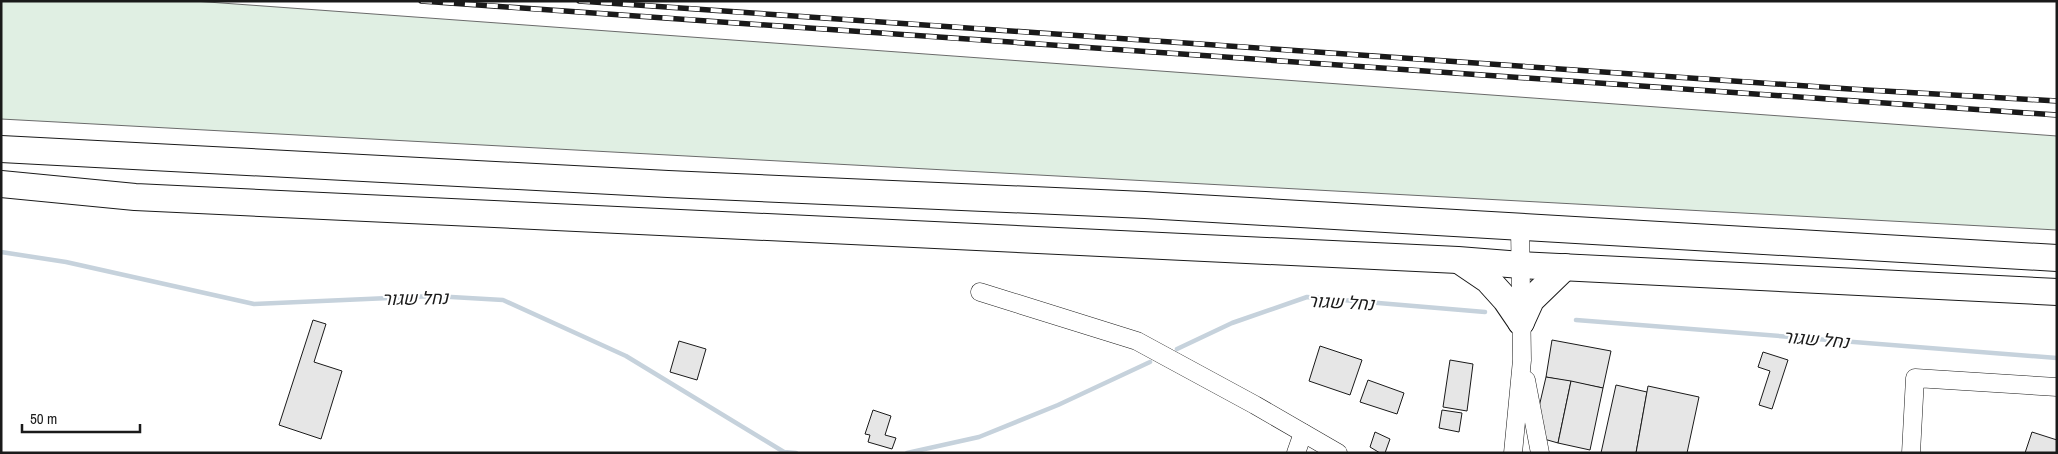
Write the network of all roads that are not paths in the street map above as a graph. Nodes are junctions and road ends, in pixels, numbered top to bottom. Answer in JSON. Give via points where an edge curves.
{"nodes":[{"id":1,"x":1,"y":149,"type":"edge"},
{"id":2,"x":1,"y":184,"type":"edge"},
{"id":3,"x":1520,"y":227,"type":"junction"},
{"id":4,"x":2057,"y":258,"type":"edge"},
{"id":5,"x":1458,"y":260,"type":"junction"},
{"id":6,"x":1520,"y":265,"type":"junction"},
{"id":7,"x":1566,"y":267,"type":"junction"},
{"id":8,"x":980,"y":292,"type":"dead end"},
{"id":9,"x":2057,"y":292,"type":"edge"},
{"id":10,"x":1521,"y":322,"type":"junction"},
{"id":11,"x":1522,"y":360,"type":"junction"},
{"id":12,"x":2057,"y":387,"type":"edge"},
{"id":13,"x":1516,"y":421,"type":"junction"},
{"id":14,"x":1304,"y":433,"type":"junction"},
{"id":15,"x":1296,"y":453,"type":"edge"},
{"id":16,"x":1338,"y":453,"type":"edge"},
{"id":17,"x":1508,"y":453,"type":"edge"},
{"id":18,"x":1513,"y":453,"type":"edge"},
{"id":19,"x":1540,"y":453,"type":"edge"},
{"id":20,"x":1911,"y":453,"type":"edge"}],
"edges":[{"from":1,"to":3,"type":"highway","via":[[668,184],[1155,205]]},
{"from":2,"to":5,"type":"highway","via":[[135,197]]},
{"from":3,"to":4,"type":"highway"},
{"from":3,"to":6,"type":"street"},
{"from":5,"to":6,"type":"highway"},
{"from":5,"to":10,"type":"highway","via":[[1488,280]]},
{"from":6,"to":7,"type":"highway"},
{"from":6,"to":10,"type":"street"},
{"from":7,"to":9,"type":"highway"},
{"from":7,"to":10,"type":"highway","via":[[1531,300]]},
{"from":8,"to":14,"type":"street","via":[[1137,342]]},
{"from":10,"to":11,"type":"street"},
{"from":11,"to":13,"type":"street"},
{"from":11,"to":19,"type":"street"},
{"from":12,"to":20,"type":"street","via":[[1915,378]]},
{"from":13,"to":17,"type":"street"},
{"from":13,"to":18,"type":"street"},
{"from":14,"to":15,"type":"street"},
{"from":14,"to":16,"type":"street"}]}
